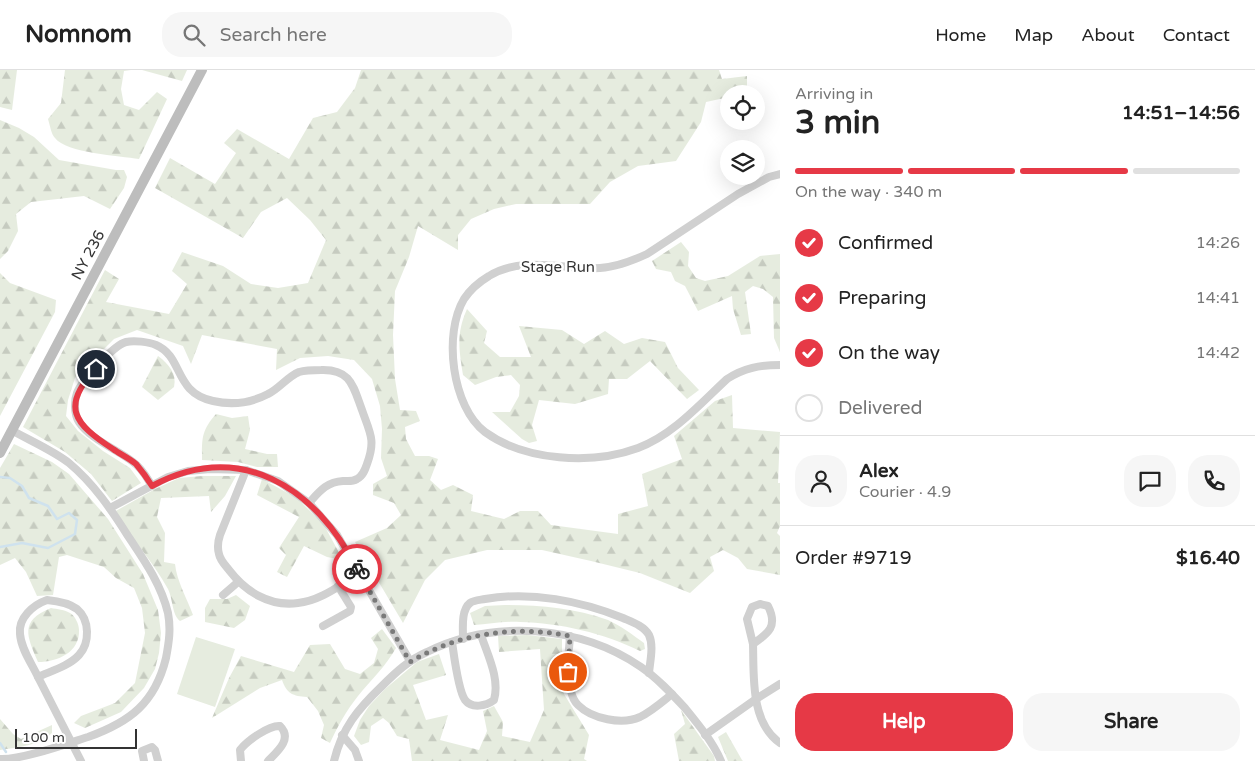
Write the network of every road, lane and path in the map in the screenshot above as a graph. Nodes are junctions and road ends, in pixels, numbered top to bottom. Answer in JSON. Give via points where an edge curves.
{"nodes":[{"id":1,"x":202,"y":70,"type":"edge"},
{"id":2,"x":780,"y":174,"type":"edge"},
{"id":3,"x":780,"y":365,"type":"edge"},
{"id":4,"x":13,"y":431,"type":"junction"},
{"id":5,"x":0,"y":453,"type":"edge"},
{"id":6,"x":246,"y":470,"type":"junction"},
{"id":7,"x":152,"y":486,"type":"junction"},
{"id":8,"x":309,"y":503,"type":"junction"},
{"id":9,"x":110,"y":508,"type":"junction"},
{"id":10,"x":360,"y":574,"type":"junction"},
{"id":11,"x":238,"y":582,"type":"junction"},
{"id":12,"x":338,"y":586,"type":"junction"},
{"id":13,"x":222,"y":594,"type":"dead end"},
{"id":14,"x":323,"y":626,"type":"dead end"},
{"id":15,"x":481,"y":635,"type":"junction"},
{"id":16,"x":570,"y":636,"type":"junction"},
{"id":17,"x":463,"y":639,"type":"junction"},
{"id":18,"x":452,"y":642,"type":"junction"},
{"id":19,"x":752,"y":644,"type":"junction"},
{"id":20,"x":410,"y":662,"type":"junction"},
{"id":21,"x":649,"y":673,"type":"junction"},
{"id":22,"x":38,"y":677,"type":"junction"},
{"id":23,"x":780,"y":684,"type":"edge"},
{"id":24,"x":672,"y":694,"type":"junction"},
{"id":25,"x":756,"y":699,"type":"junction"},
{"id":26,"x":342,"y":735,"type":"junction"},
{"id":27,"x":705,"y":735,"type":"junction"},
{"id":28,"x":71,"y":742,"type":"junction"},
{"id":29,"x":780,"y":743,"type":"edge"},
{"id":30,"x":0,"y":759,"type":"edge"},
{"id":31,"x":81,"y":761,"type":"edge"},
{"id":32,"x":144,"y":761,"type":"edge"},
{"id":33,"x":158,"y":761,"type":"edge"},
{"id":34,"x":241,"y":761,"type":"edge"},
{"id":35,"x":268,"y":761,"type":"edge"},
{"id":36,"x":334,"y":761,"type":"edge"},
{"id":37,"x":359,"y":761,"type":"edge"},
{"id":38,"x":721,"y":761,"type":"edge"}],
"edges":[{"from":1,"to":4,"type":"main road","name":"NY 236","number":"NY 236"},
{"from":2,"to":3,"type":"street","name":"Stage Run","via":[[738,194],[632,261],[600,268],[522,265],[490,275],[464,300],[452,347],[461,399],[470,416],[484,431],[529,452],[573,458],[606,457],[638,448],[666,434],[738,372],[758,366]]},
{"from":4,"to":5,"type":"main road","name":"NY 236","number":"NY 236"},
{"from":4,"to":9,"type":"street","via":[[68,462]]},
{"from":6,"to":7,"type":"street","via":[[210,468],[188,471]]},
{"from":6,"to":8,"type":"street","via":[[278,481]]},
{"from":6,"to":11,"type":"street","via":[[218,544],[220,559]]},
{"from":7,"to":8,"type":"street","via":[[134,463],[88,431],[76,415],[77,393],[85,380],[118,346],[127,342],[159,346],[174,361],[187,387],[214,401],[238,403],[253,400],[269,394],[298,372],[308,370],[332,370],[347,377],[353,385],[370,433],[372,450],[358,479],[325,486]]},
{"from":7,"to":9,"type":"street"},
{"from":8,"to":10,"type":"street","via":[[337,535]]},
{"from":9,"to":28,"type":"street","via":[[152,572],[167,611],[170,639],[162,671],[144,704],[119,724]]},
{"from":10,"to":12,"type":"street"},
{"from":10,"to":20,"type":"street"},
{"from":11,"to":12,"type":"street","via":[[256,595],[296,604]]},
{"from":11,"to":13,"type":"street"},
{"from":12,"to":14,"type":"street","via":[[351,607],[350,611]]},
{"from":15,"to":16,"type":"street","via":[[531,631]]},
{"from":15,"to":17,"type":"street"},
{"from":15,"to":18,"type":"street","via":[[496,685],[494,700],[488,705],[473,705],[465,700]]},
{"from":16,"to":21,"type":"street","via":[[609,649]]},
{"from":16,"to":24,"type":"street","via":[[568,681],[575,702],[587,712],[606,718],[639,718]]},
{"from":17,"to":18,"type":"street"},
{"from":17,"to":21,"type":"street","via":[[463,618],[472,601],[515,596],[560,600],[606,611],[646,631],[652,648]]},
{"from":18,"to":20,"type":"street","via":[[427,651]]},
{"from":19,"to":19,"type":"street","via":[[748,619],[752,608],[760,604],[769,608],[772,623],[767,634]]},
{"from":19,"to":25,"type":"street"},
{"from":20,"to":26,"type":"street","via":[[363,704]]},
{"from":21,"to":24,"type":"street"},
{"from":22,"to":22,"type":"street","via":[[19,632],[25,615],[47,600],[68,604],[77,609],[86,627],[85,643],[78,656],[70,662]]},
{"from":22,"to":28,"type":"street"},
{"from":23,"to":25,"type":"street"},
{"from":24,"to":27,"type":"street"},
{"from":25,"to":27,"type":"street"},
{"from":25,"to":29,"type":"street","via":[[767,728]]},
{"from":26,"to":36,"type":"street"},
{"from":26,"to":37,"type":"street"},
{"from":27,"to":38,"type":"street"},
{"from":28,"to":30,"type":"street","via":[[20,757]]},
{"from":28,"to":31,"type":"street"},
{"from":32,"to":33,"type":"street","via":[[142,751],[152,747]]},
{"from":34,"to":35,"type":"street","via":[[240,750],[246,742],[275,725],[280,726],[285,733],[284,744]]}]}
